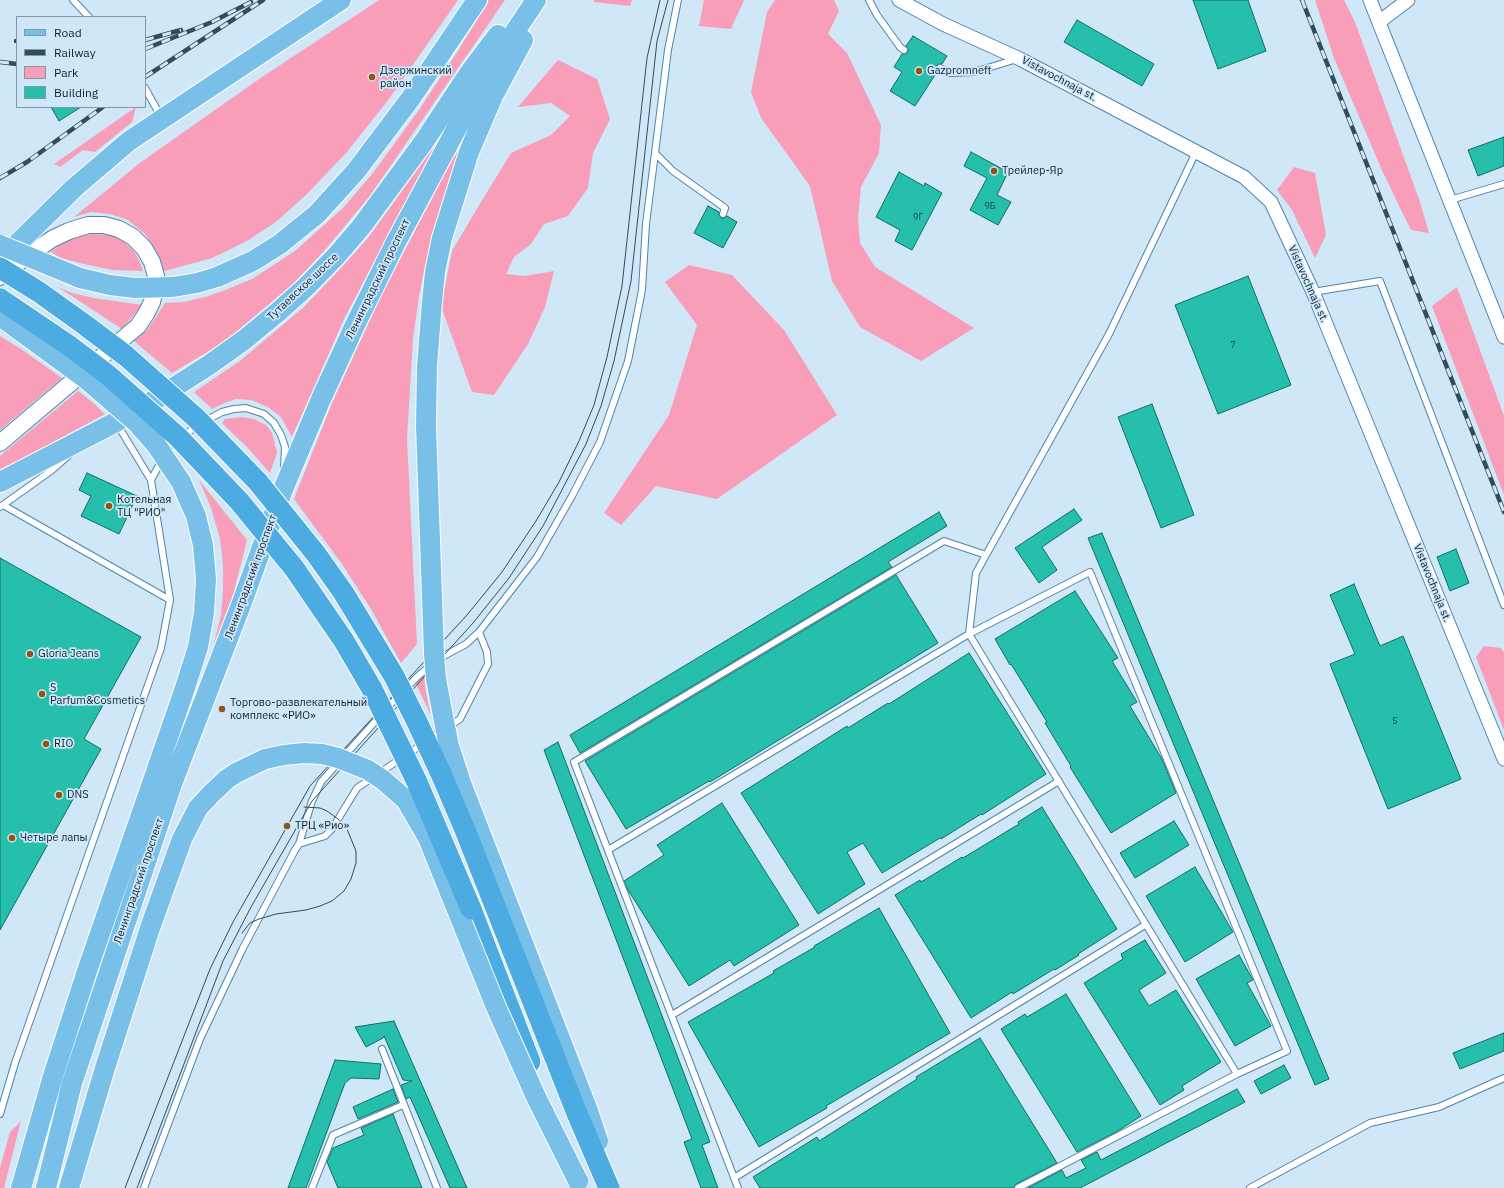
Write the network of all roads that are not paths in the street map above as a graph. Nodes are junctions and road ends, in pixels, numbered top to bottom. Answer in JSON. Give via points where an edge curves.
{"nodes":[{"id":1,"x":73,"y":0,"type":"edge"},
{"id":2,"x":341,"y":0,"type":"edge"},
{"id":3,"x":477,"y":0,"type":"edge"},
{"id":4,"x":524,"y":0,"type":"edge"},
{"id":5,"x":536,"y":0,"type":"edge"},
{"id":6,"x":545,"y":0,"type":"edge"},
{"id":7,"x":678,"y":0,"type":"edge"},
{"id":8,"x":869,"y":0,"type":"edge"},
{"id":9,"x":899,"y":0,"type":"edge"},
{"id":10,"x":1370,"y":0,"type":"edge"},
{"id":11,"x":1408,"y":0,"type":"edge"},
{"id":12,"x":88,"y":16,"type":"edge"},
{"id":13,"x":1379,"y":22,"type":"junction"},
{"id":14,"x":904,"y":50,"type":"dead end"},
{"id":15,"x":1020,"y":59,"type":"junction"},
{"id":16,"x":940,"y":68,"type":"dead end"},
{"id":17,"x":146,"y":90,"type":"edge"},
{"id":18,"x":162,"y":118,"type":"junction"},
{"id":19,"x":1196,"y":152,"type":"junction"},
{"id":20,"x":655,"y":153,"type":"junction"},
{"id":21,"x":1504,"y":184,"type":"edge"},
{"id":22,"x":1450,"y":200,"type":"junction"},
{"id":23,"x":722,"y":214,"type":"dead end"},
{"id":24,"x":0,"y":245,"type":"edge"},
{"id":25,"x":0,"y":264,"type":"edge"},
{"id":26,"x":0,"y":268,"type":"edge"},
{"id":27,"x":0,"y":277,"type":"edge"},
{"id":28,"x":1313,"y":292,"type":"junction"},
{"id":29,"x":0,"y":299,"type":"edge"},
{"id":30,"x":0,"y":316,"type":"edge"},
{"id":31,"x":1504,"y":337,"type":"edge"},
{"id":32,"x":116,"y":422,"type":"junction"},
{"id":33,"x":94,"y":433,"type":"junction"},
{"id":34,"x":0,"y":443,"type":"edge"},
{"id":35,"x":151,"y":480,"type":"junction"},
{"id":36,"x":0,"y":482,"type":"edge"},
{"id":37,"x":282,"y":492,"type":"junction"},
{"id":38,"x":1,"y":506,"type":"edge"},
{"id":39,"x":986,"y":555,"type":"junction"},
{"id":40,"x":170,"y":600,"type":"junction"},
{"id":41,"x":1504,"y":605,"type":"edge"},
{"id":42,"x":478,"y":632,"type":"junction"},
{"id":43,"x":969,"y":634,"type":"junction"},
{"id":44,"x":1504,"y":759,"type":"edge"},
{"id":45,"x":1059,"y":781,"type":"junction"},
{"id":46,"x":299,"y":844,"type":"junction"},
{"id":47,"x":608,"y":850,"type":"junction"},
{"id":48,"x":1146,"y":925,"type":"junction"},
{"id":49,"x":672,"y":1015,"type":"junction"},
{"id":50,"x":382,"y":1049,"type":"dead end"},
{"id":51,"x":1237,"y":1074,"type":"junction"},
{"id":52,"x":1504,"y":1078,"type":"edge"},
{"id":53,"x":403,"y":1105,"type":"junction"},
{"id":54,"x":0,"y":1114,"type":"edge"},
{"id":55,"x":734,"y":1178,"type":"junction"},
{"id":56,"x":580,"y":1184,"type":"edge"},
{"id":57,"x":21,"y":1188,"type":"edge"},
{"id":58,"x":46,"y":1188,"type":"edge"},
{"id":59,"x":69,"y":1188,"type":"edge"},
{"id":60,"x":144,"y":1188,"type":"edge"},
{"id":61,"x":312,"y":1188,"type":"edge"},
{"id":62,"x":436,"y":1188,"type":"edge"},
{"id":63,"x":609,"y":1188,"type":"edge"},
{"id":64,"x":613,"y":1188,"type":"edge"},
{"id":65,"x":738,"y":1188,"type":"edge"},
{"id":66,"x":1018,"y":1188,"type":"edge"},
{"id":67,"x":1250,"y":1188,"type":"edge"}],
"edges":[{"from":1,"to":12,"type":"lane"},
{"from":2,"to":18,"type":"main road"},
{"from":3,"to":24,"type":"main road","bridge":true,"via":[[412,98],[356,171],[317,214],[280,244],[253,261],[197,283],[173,287],[135,288],[80,278]]},
{"from":4,"to":32,"type":"main road","name":"Тутаевское шоссе","via":[[470,72],[389,191],[361,227],[308,286],[244,340],[209,365]]},
{"from":5,"to":37,"type":"main road","name":"Ленинградский проспект","via":[[482,81],[396,242],[321,399]]},
{"from":6,"to":64,"type":"main road","bridge":true,"via":[[493,96],[469,152],[442,238],[435,272],[427,366],[427,450],[434,654],[436,679],[449,746],[461,783],[587,1108]]},
{"from":7,"to":20,"type":"lane","via":[[668,50]]},
{"from":8,"to":14,"type":"lane","via":[[900,48]]},
{"from":9,"to":15,"type":"street","name":"Vistavochnaja st.","via":[[943,24]]},
{"from":10,"to":13,"type":"street"},
{"from":11,"to":13,"type":"street"},
{"from":13,"to":22,"type":"street"},
{"from":15,"to":16,"type":"lane","via":[[974,72],[950,73]]},
{"from":15,"to":19,"type":"street","name":"Vistavochnaja st."},
{"from":17,"to":18,"type":"lane"},
{"from":18,"to":25,"type":"main road","via":[[129,141],[74,188]]},
{"from":19,"to":28,"type":"street","name":"Vistavochnaja st.","via":[[1244,177],[1271,202]]},
{"from":19,"to":39,"type":"lane","via":[[1109,334]]},
{"from":20,"to":23,"type":"lane","via":[[673,171],[725,208]]},
{"from":20,"to":42,"type":"lane","via":[[646,224],[642,290],[628,361],[600,442],[537,557]]},
{"from":21,"to":22,"type":"lane"},
{"from":22,"to":31,"type":"street"},
{"from":26,"to":63,"type":"highway","bridge":true,"via":[[86,325],[126,356],[196,418],[258,482],[343,592],[394,676],[433,756]]},
{"from":27,"to":34,"type":"street","via":[[52,239],[69,230],[88,225],[104,225],[119,229],[133,237],[144,248],[156,276],[152,302],[138,326]]},
{"from":28,"to":41,"type":"lane","via":[[1380,281]]},
{"from":28,"to":44,"type":"street","name":"Vistavochnaja st."},
{"from":29,"to":56,"type":"highway","bridge":true,"via":[[108,375],[178,436],[269,536],[325,612],[372,689],[417,782]]},
{"from":30,"to":57,"type":"main road","name":"Ленинградский проспект","bridge":true,"via":[[86,379],[137,423],[157,446],[182,482],[196,516],[203,545],[206,578],[204,613],[198,647],[88,968],[53,1076]]},
{"from":32,"to":33,"type":"main road","name":"Тутаевское шоссе"},
{"from":32,"to":35,"type":"lane"},
{"from":33,"to":36,"type":"main road","name":"Тутаевское шоссе"},
{"from":33,"to":38,"type":"lane","via":[[52,470]]},
{"from":35,"to":37,"type":"lane","via":[[170,444],[222,412],[246,408],[264,414],[274,423],[281,435],[285,447]]},
{"from":35,"to":40,"type":"lane"},
{"from":37,"to":58,"type":"main road","name":"Ленинградский проспект","via":[[170,791],[72,1083]]},
{"from":38,"to":40,"type":"lane"},
{"from":39,"to":43,"type":"lane","via":[[976,573]]},
{"from":39,"to":47,"type":"lane","via":[[944,541],[574,762]]},
{"from":40,"to":54,"type":"lane","via":[[161,648],[15,1063]]},
{"from":42,"to":46,"type":"lane","via":[[466,644],[444,655],[418,676],[321,782],[312,801]]},
{"from":42,"to":46,"type":"lane","via":[[487,652],[488,664],[460,719],[357,788],[325,836]]},
{"from":43,"to":45,"type":"lane"},
{"from":43,"to":47,"type":"lane"},
{"from":43,"to":51,"type":"lane","via":[[1090,572],[1287,1051]]},
{"from":45,"to":48,"type":"lane"},
{"from":45,"to":49,"type":"lane"},
{"from":46,"to":60,"type":"lane","via":[[243,948],[200,1039]]},
{"from":47,"to":49,"type":"lane"},
{"from":48,"to":51,"type":"lane"},
{"from":48,"to":55,"type":"lane"},
{"from":49,"to":55,"type":"lane"},
{"from":50,"to":53,"type":"lane"},
{"from":51,"to":66,"type":"lane"},
{"from":52,"to":67,"type":"lane","via":[[1440,1107],[1370,1123]]},
{"from":53,"to":61,"type":"lane","via":[[333,1135]]},
{"from":53,"to":62,"type":"lane"},
{"from":55,"to":65,"type":"lane"},
{"from":56,"to":59,"type":"main road","bridge":true,"via":[[536,1097],[428,838],[406,800],[368,770],[338,758],[304,753],[265,760],[236,773],[198,808],[182,839],[150,928]]}]}
